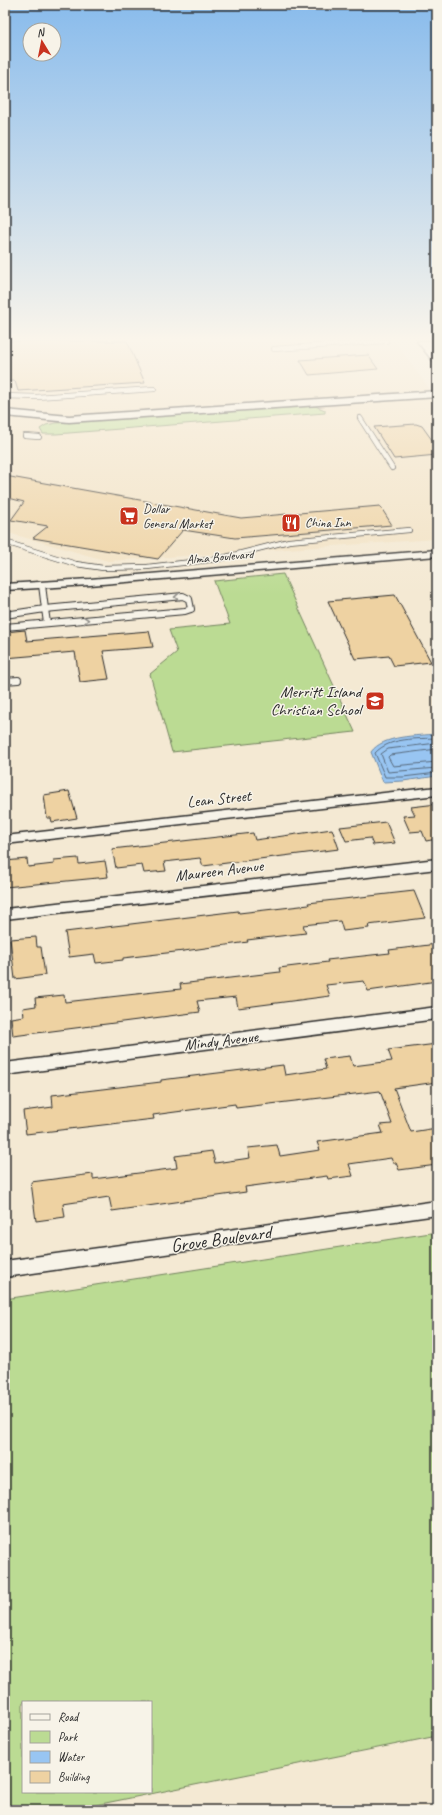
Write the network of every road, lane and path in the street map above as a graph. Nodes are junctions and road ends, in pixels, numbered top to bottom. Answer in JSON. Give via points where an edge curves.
{"nodes":[{"id":1,"x":365,"y":426,"type":"edge"},
{"id":2,"x":25,"y":436,"type":"dead end"},
{"id":3,"x":39,"y":437,"type":"dead end"},
{"id":4,"x":392,"y":468,"type":"dead end"},
{"id":5,"x":409,"y":530,"type":"dead end"},
{"id":6,"x":5,"y":542,"type":"edge"},
{"id":7,"x":437,"y":553,"type":"edge"},
{"id":8,"x":42,"y":585,"type":"junction"},
{"id":9,"x":5,"y":587,"type":"edge"},
{"id":10,"x":45,"y":609,"type":"junction"},
{"id":11,"x":5,"y":615,"type":"edge"},
{"id":12,"x":47,"y":623,"type":"junction"},
{"id":13,"x":5,"y":627,"type":"edge"},
{"id":14,"x":18,"y":680,"type":"dead end"},
{"id":15,"x":5,"y":681,"type":"edge"},
{"id":16,"x":437,"y":792,"type":"edge"},
{"id":17,"x":5,"y":840,"type":"edge"},
{"id":18,"x":437,"y":864,"type":"edge"},
{"id":19,"x":5,"y":914,"type":"edge"},
{"id":20,"x":437,"y":1013,"type":"edge"},
{"id":21,"x":5,"y":1069,"type":"edge"},
{"id":22,"x":437,"y":1208,"type":"edge"},
{"id":23,"x":5,"y":1269,"type":"edge"}],
"edges":[{"from":1,"to":4,"type":"lane"},
{"from":2,"to":3,"type":"lane"},
{"from":5,"to":6,"type":"lane","via":[[289,541],[218,560],[118,568],[76,564]]},
{"from":7,"to":8,"type":"street","name":"Alma Boulevard"},
{"from":8,"to":9,"type":"street","name":"Alma Boulevard"},
{"from":8,"to":10,"type":"lane"},
{"from":10,"to":11,"type":"lane"},
{"from":10,"to":12,"type":"lane"},
{"from":12,"to":10,"type":"lane","one_way":true,"via":[[189,611],[192,606],[189,599],[183,596]]},
{"from":12,"to":13,"type":"lane"},
{"from":14,"to":15,"type":"lane"},
{"from":16,"to":17,"type":"street","name":"Lean Street"},
{"from":18,"to":19,"type":"street","name":"Maureen Avenue"},
{"from":20,"to":21,"type":"street","name":"Mindy Avenue"},
{"from":22,"to":23,"type":"street","name":"Grove Boulevard"}]}
